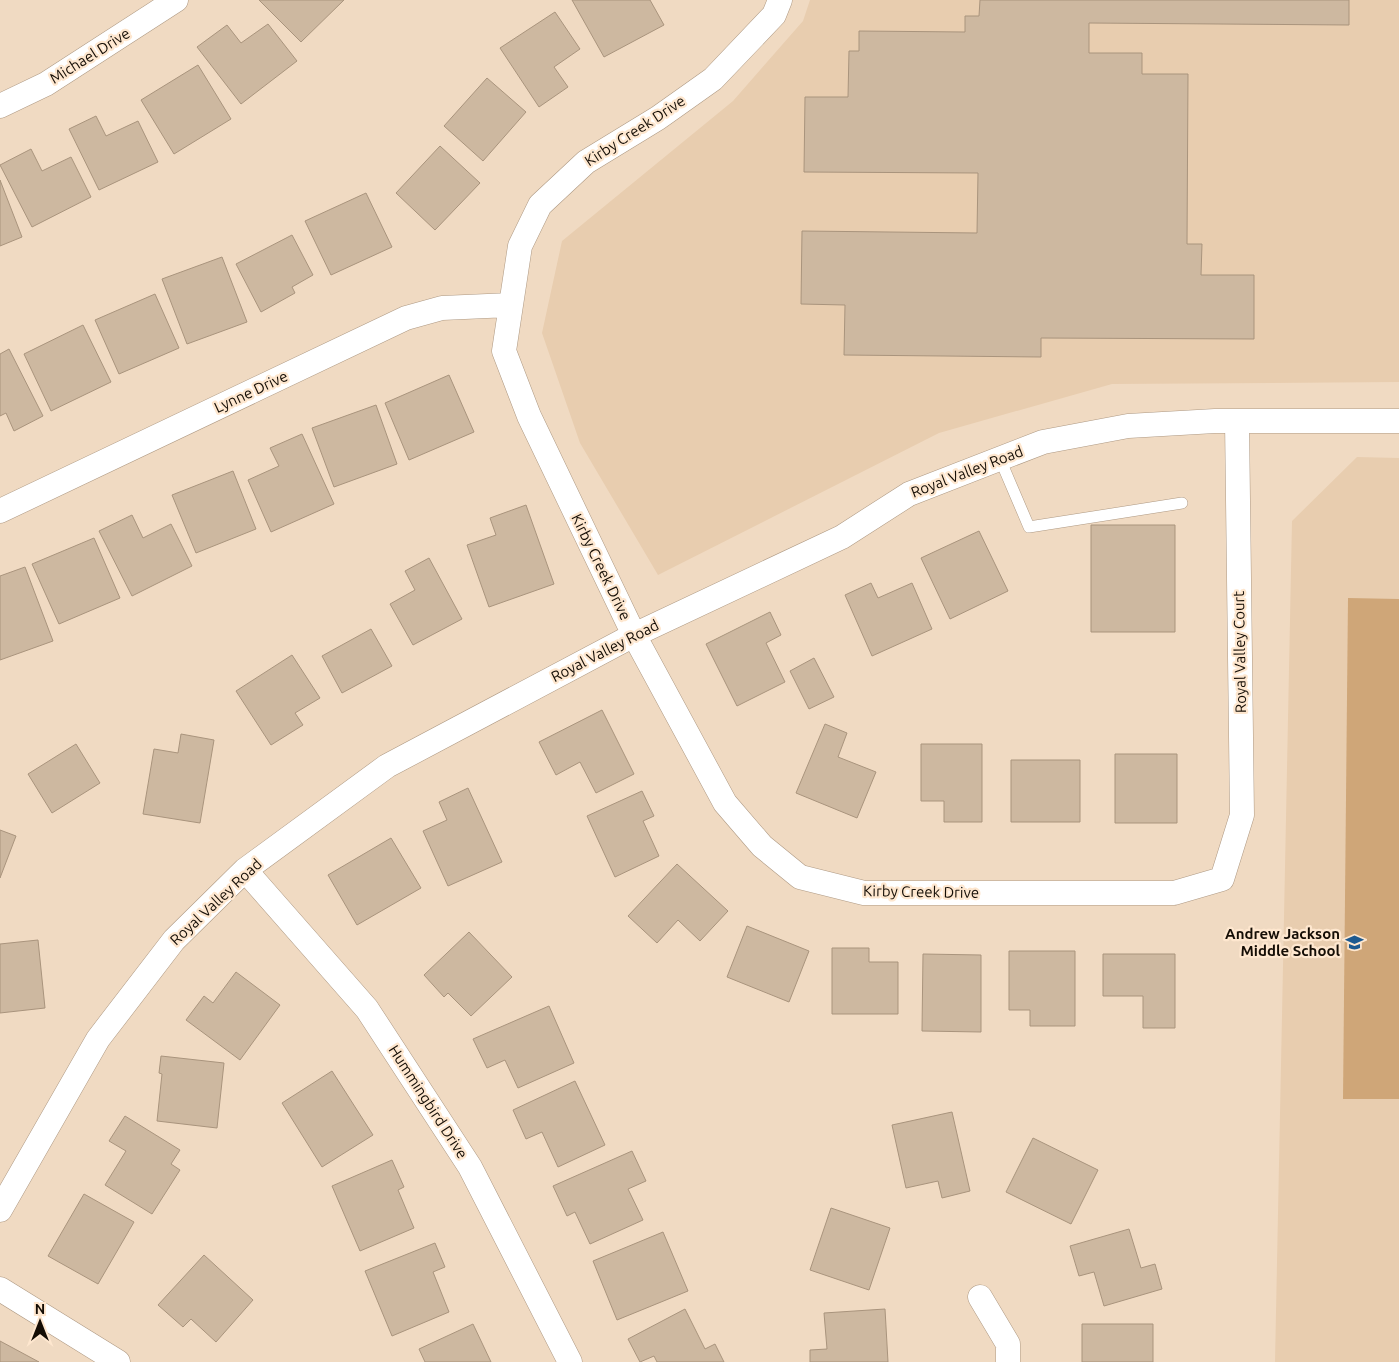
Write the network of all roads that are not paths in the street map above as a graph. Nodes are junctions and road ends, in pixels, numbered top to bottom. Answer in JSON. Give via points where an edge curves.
{"nodes":[{"id":1,"x":176,"y":0,"type":"edge"},
{"id":2,"x":780,"y":0,"type":"edge"},
{"id":3,"x":0,"y":106,"type":"edge"},
{"id":4,"x":511,"y":305,"type":"junction"},
{"id":5,"x":1236,"y":421,"type":"junction"},
{"id":6,"x":1399,"y":421,"type":"edge"},
{"id":7,"x":1000,"y":459,"type":"junction"},
{"id":8,"x":1182,"y":503,"type":"dead end"},
{"id":9,"x":0,"y":511,"type":"edge"},
{"id":10,"x":634,"y":634,"type":"junction"},
{"id":11,"x":245,"y":870,"type":"junction"},
{"id":12,"x":1222,"y":879,"type":"joint"},
{"id":13,"x":0,"y":1210,"type":"edge"},
{"id":14,"x":0,"y":1289,"type":"edge"},
{"id":15,"x":980,"y":1297,"type":"dead end"},
{"id":16,"x":118,"y":1362,"type":"edge"},
{"id":17,"x":570,"y":1362,"type":"edge"},
{"id":18,"x":1008,"y":1362,"type":"edge"}],
"edges":[{"from":1,"to":3,"type":"street","name":"Michael Drive","via":[[46,84]]},
{"from":2,"to":4,"type":"street","name":"Kirby Creek Drive","via":[[774,15],[713,79],[658,118],[586,162],[540,204],[520,246]]},
{"from":4,"to":9,"type":"street","name":"Lynne Drive","via":[[442,308],[406,318]]},
{"from":4,"to":10,"type":"street","name":"Kirby Creek Drive","via":[[504,351],[529,416]]},
{"from":5,"to":6,"type":"street","name":"Royal Valley Road"},
{"from":5,"to":7,"type":"street","name":"Royal Valley Road","via":[[1128,426],[1043,442]]},
{"from":5,"to":12,"type":"street","name":"Royal Valley Court","via":[[1242,816]]},
{"from":7,"to":8,"type":"lane","via":[[1029,527]]},
{"from":7,"to":10,"type":"street","name":"Royal Valley Road","via":[[909,494],[842,537]]},
{"from":10,"to":11,"type":"street","name":"Royal Valley Road","via":[[387,766]]},
{"from":10,"to":12,"type":"street","name":"Kirby Creek Drive","via":[[725,803],[762,846],[800,877],[864,892],[931,894],[1174,893]]},
{"from":11,"to":13,"type":"street","name":"Royal Valley Road","via":[[174,940],[98,1039]]},
{"from":11,"to":17,"type":"street","name":"Hummingbird Drive","via":[[367,1009],[470,1167]]},
{"from":14,"to":16,"type":"street"},
{"from":15,"to":18,"type":"street","via":[[1008,1344]]}]}
